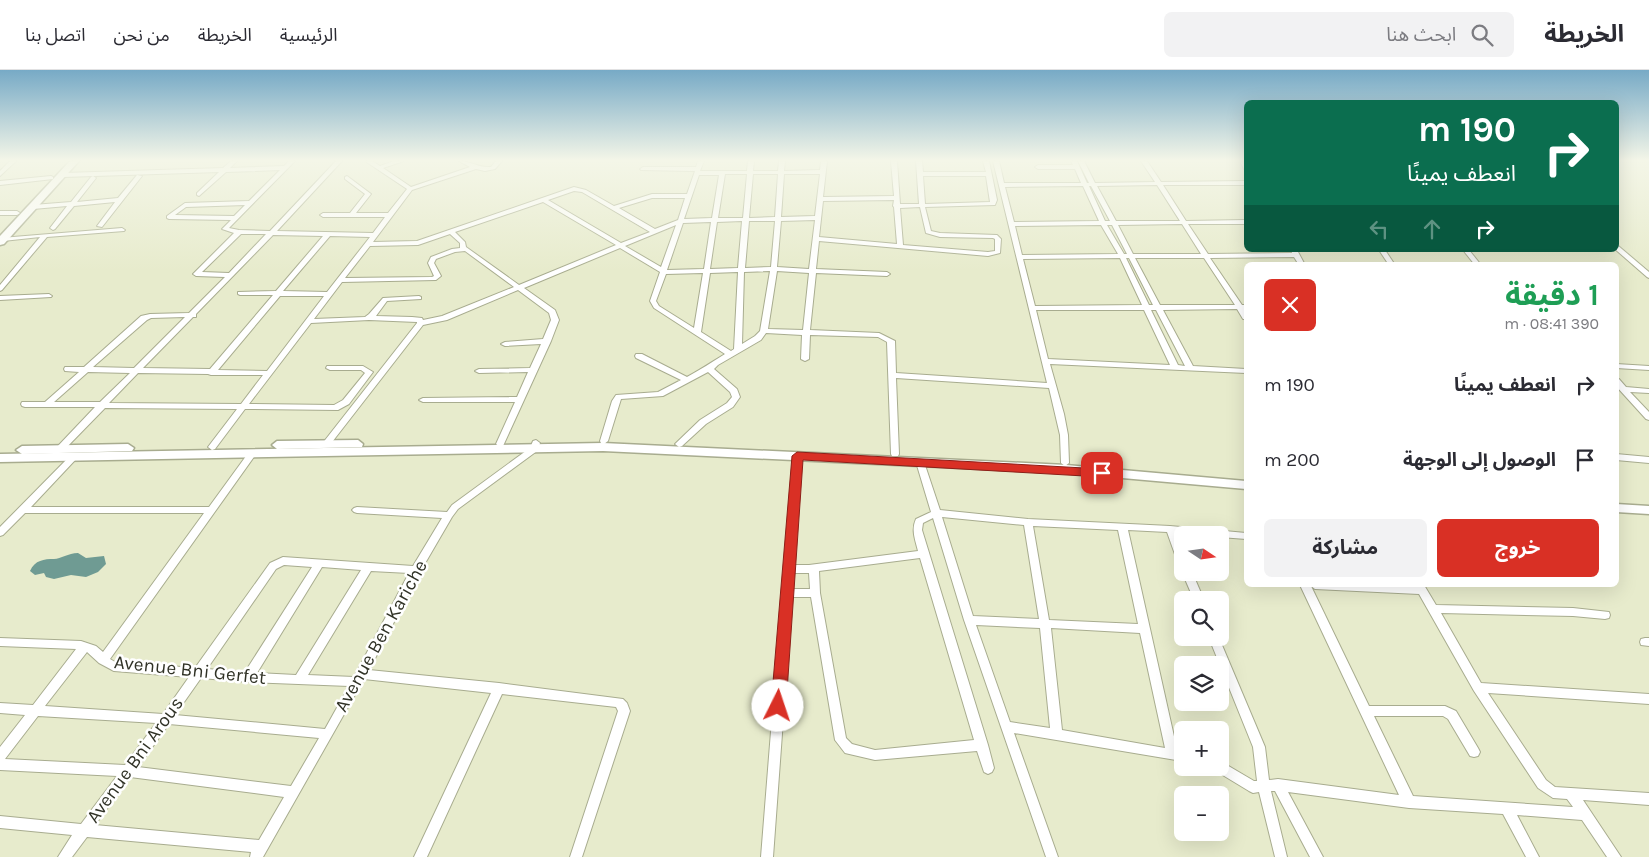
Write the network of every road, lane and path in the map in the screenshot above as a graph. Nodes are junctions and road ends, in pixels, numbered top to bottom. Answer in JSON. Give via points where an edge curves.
{"nodes":[{"id":1,"x":32,"y":198,"type":"edge"},
{"id":2,"x":41,"y":198,"type":"edge"},
{"id":3,"x":92,"y":198,"type":"edge"},
{"id":4,"x":254,"y":198,"type":"edge"},
{"id":5,"x":305,"y":198,"type":"edge"},
{"id":6,"x":365,"y":198,"type":"edge"},
{"id":7,"x":403,"y":198,"type":"edge"},
{"id":8,"x":547,"y":198,"type":"edge"},
{"id":9,"x":596,"y":198,"type":"edge"},
{"id":10,"x":647,"y":198,"type":"edge"},
{"id":11,"x":688,"y":198,"type":"edge"},
{"id":12,"x":718,"y":198,"type":"edge"},
{"id":13,"x":748,"y":198,"type":"edge"},
{"id":14,"x":779,"y":198,"type":"edge"},
{"id":15,"x":820,"y":198,"type":"joint"},
{"id":16,"x":896,"y":198,"type":"edge"},
{"id":17,"x":921,"y":198,"type":"edge"},
{"id":18,"x":993,"y":198,"type":"edge"},
{"id":19,"x":1004,"y":198,"type":"edge"},
{"id":20,"x":1091,"y":198,"type":"edge"},
{"id":21,"x":1100,"y":198,"type":"edge"},
{"id":22,"x":1168,"y":198,"type":"edge"},
{"id":23,"x":543,"y":199,"type":"junction"},
{"id":24,"x":75,"y":200,"type":"junction"},
{"id":25,"x":121,"y":200,"type":"joint"},
{"id":26,"x":896,"y":202,"type":"junction"},
{"id":27,"x":248,"y":203,"type":"junction"},
{"id":28,"x":922,"y":205,"type":"junction"},
{"id":29,"x":33,"y":207,"type":"junction"},
{"id":30,"x":614,"y":208,"type":"junction"},
{"id":31,"x":0,"y":213,"type":"edge"},
{"id":32,"x":18,"y":213,"type":"junction"},
{"id":33,"x":323,"y":215,"type":"dead end"},
{"id":34,"x":352,"y":215,"type":"junction"},
{"id":35,"x":389,"y":215,"type":"junction"},
{"id":36,"x":234,"y":218,"type":"junction"},
{"id":37,"x":818,"y":218,"type":"junction"},
{"id":38,"x":778,"y":220,"type":"junction"},
{"id":39,"x":681,"y":221,"type":"junction"},
{"id":40,"x":715,"y":221,"type":"junction"},
{"id":41,"x":746,"y":221,"type":"junction"},
{"id":42,"x":1184,"y":222,"type":"junction"},
{"id":43,"x":1244,"y":222,"type":"edge"},
{"id":44,"x":1103,"y":223,"type":"junction"},
{"id":45,"x":1113,"y":223,"type":"junction"},
{"id":46,"x":1011,"y":224,"type":"junction"},
{"id":47,"x":100,"y":226,"type":"dead end"},
{"id":48,"x":53,"y":228,"type":"dead end"},
{"id":49,"x":122,"y":230,"type":"dead end"},
{"id":50,"x":239,"y":232,"type":"junction"},
{"id":51,"x":451,"y":232,"type":"junction"},
{"id":52,"x":655,"y":232,"type":"junction"},
{"id":53,"x":273,"y":233,"type":"junction"},
{"id":54,"x":328,"y":234,"type":"junction"},
{"id":55,"x":46,"y":235,"type":"junction"},
{"id":56,"x":374,"y":235,"type":"junction"},
{"id":57,"x":1,"y":237,"type":"edge"},
{"id":58,"x":816,"y":239,"type":"junction"},
{"id":59,"x":368,"y":244,"type":"junction"},
{"id":60,"x":621,"y":246,"type":"junction"},
{"id":61,"x":900,"y":246,"type":"junction"},
{"id":62,"x":463,"y":249,"type":"junction"},
{"id":63,"x":1619,"y":249,"type":"edge"},
{"id":64,"x":1295,"y":252,"type":"edge"},
{"id":65,"x":1468,"y":252,"type":"edge"},
{"id":66,"x":1206,"y":255,"type":"junction"},
{"id":67,"x":1122,"y":256,"type":"junction"},
{"id":68,"x":1132,"y":256,"type":"junction"},
{"id":69,"x":1020,"y":257,"type":"junction"},
{"id":70,"x":1476,"y":262,"type":"edge"},
{"id":71,"x":774,"y":269,"type":"junction"},
{"id":72,"x":813,"y":269,"type":"junction"},
{"id":73,"x":741,"y":271,"type":"junction"},
{"id":74,"x":664,"y":272,"type":"junction"},
{"id":75,"x":707,"y":272,"type":"junction"},
{"id":76,"x":230,"y":274,"type":"junction"},
{"id":77,"x":887,"y":274,"type":"dead end"},
{"id":78,"x":1649,"y":276,"type":"edge"},
{"id":79,"x":340,"y":280,"type":"junction"},
{"id":80,"x":519,"y":288,"type":"junction"},
{"id":81,"x":0,"y":289,"type":"edge"},
{"id":82,"x":240,"y":293,"type":"dead end"},
{"id":83,"x":279,"y":293,"type":"junction"},
{"id":84,"x":330,"y":294,"type":"junction"},
{"id":85,"x":49,"y":296,"type":"dead end"},
{"id":86,"x":0,"y":298,"type":"edge"},
{"id":87,"x":419,"y":298,"type":"dead end"},
{"id":88,"x":1147,"y":307,"type":"junction"},
{"id":89,"x":1159,"y":307,"type":"junction"},
{"id":90,"x":1243,"y":307,"type":"edge"},
{"id":91,"x":1032,"y":308,"type":"junction"},
{"id":92,"x":192,"y":315,"type":"junction"},
{"id":93,"x":369,"y":318,"type":"junction"},
{"id":94,"x":309,"y":321,"type":"junction"},
{"id":95,"x":421,"y":323,"type":"junction"},
{"id":96,"x":764,"y":331,"type":"junction"},
{"id":97,"x":697,"y":333,"type":"junction"},
{"id":98,"x":806,"y":333,"type":"junction"},
{"id":99,"x":547,"y":341,"type":"junction"},
{"id":100,"x":505,"y":344,"type":"dead end"},
{"id":101,"x":738,"y":350,"type":"junction"},
{"id":102,"x":730,"y":354,"type":"junction"},
{"id":103,"x":639,"y":356,"type":"dead end"},
{"id":104,"x":805,"y":358,"type":"dead end"},
{"id":105,"x":1045,"y":361,"type":"junction"},
{"id":106,"x":1619,"y":366,"type":"edge"},
{"id":107,"x":711,"y":367,"type":"junction"},
{"id":108,"x":1175,"y":367,"type":"junction"},
{"id":109,"x":89,"y":368,"type":"junction"},
{"id":110,"x":330,"y":368,"type":"dead end"},
{"id":111,"x":1190,"y":368,"type":"junction"},
{"id":112,"x":1649,"y":368,"type":"edge"},
{"id":113,"x":68,"y":369,"type":"dead end"},
{"id":114,"x":136,"y":370,"type":"junction"},
{"id":115,"x":533,"y":370,"type":"junction"},
{"id":116,"x":479,"y":371,"type":"dead end"},
{"id":117,"x":1244,"y":371,"type":"edge"},
{"id":118,"x":211,"y":373,"type":"junction"},
{"id":119,"x":270,"y":373,"type":"junction"},
{"id":120,"x":892,"y":375,"type":"junction"},
{"id":121,"x":686,"y":380,"type":"junction"},
{"id":122,"x":1619,"y":384,"type":"edge"},
{"id":123,"x":1052,"y":386,"type":"junction"},
{"id":124,"x":1624,"y":389,"type":"junction"},
{"id":125,"x":1649,"y":391,"type":"edge"},
{"id":126,"x":520,"y":399,"type":"junction"},
{"id":127,"x":423,"y":400,"type":"dead end"},
{"id":128,"x":25,"y":404,"type":"dead end"},
{"id":129,"x":48,"y":404,"type":"junction"},
{"id":130,"x":101,"y":406,"type":"junction"},
{"id":131,"x":242,"y":408,"type":"junction"},
{"id":132,"x":1649,"y":418,"type":"edge"},
{"id":133,"x":604,"y":442,"type":"junction"},
{"id":134,"x":326,"y":444,"type":"junction"},
{"id":135,"x":500,"y":444,"type":"junction"},
{"id":136,"x":679,"y":444,"type":"junction"},
{"id":137,"x":535,"y":446,"type":"junction"},
{"id":138,"x":212,"y":447,"type":"junction"},
{"id":139,"x":60,"y":449,"type":"junction"},
{"id":140,"x":0,"y":451,"type":"edge"},
{"id":141,"x":252,"y":454,"type":"junction"},
{"id":142,"x":895,"y":454,"type":"junction"},
{"id":143,"x":797,"y":456,"type":"junction"},
{"id":144,"x":74,"y":457,"type":"junction"},
{"id":145,"x":1619,"y":457,"type":"edge"},
{"id":146,"x":0,"y":458,"type":"edge"},
{"id":147,"x":1649,"y":460,"type":"edge"},
{"id":148,"x":920,"y":462,"type":"junction"},
{"id":149,"x":1065,"y":462,"type":"junction"},
{"id":150,"x":1244,"y":478,"type":"edge"},
{"id":151,"x":1244,"y":485,"type":"edge"},
{"id":152,"x":1619,"y":508,"type":"edge"},
{"id":153,"x":22,"y":510,"type":"junction"},
{"id":154,"x":211,"y":510,"type":"junction"},
{"id":155,"x":357,"y":510,"type":"dead end"},
{"id":156,"x":1649,"y":510,"type":"edge"},
{"id":157,"x":936,"y":513,"type":"junction"},
{"id":158,"x":448,"y":515,"type":"junction"},
{"id":159,"x":1619,"y":515,"type":"edge"},
{"id":160,"x":1649,"y":518,"type":"edge"},
{"id":161,"x":1028,"y":522,"type":"junction"},
{"id":162,"x":1122,"y":526,"type":"junction"},
{"id":163,"x":1170,"y":529,"type":"junction"},
{"id":164,"x":0,"y":533,"type":"edge"},
{"id":165,"x":1244,"y":536,"type":"edge"},
{"id":166,"x":1174,"y":539,"type":"edge"},
{"id":167,"x":924,"y":554,"type":"junction"},
{"id":168,"x":319,"y":564,"type":"junction"},
{"id":169,"x":368,"y":567,"type":"junction"},
{"id":170,"x":814,"y":568,"type":"junction"},
{"id":171,"x":789,"y":569,"type":"junction"},
{"id":172,"x":416,"y":570,"type":"junction"},
{"id":173,"x":1306,"y":587,"type":"edge"},
{"id":174,"x":1421,"y":587,"type":"edge"},
{"id":175,"x":787,"y":593,"type":"junction"},
{"id":176,"x":815,"y":593,"type":"junction"},
{"id":177,"x":1433,"y":609,"type":"junction"},
{"id":178,"x":1605,"y":615,"type":"dead end"},
{"id":179,"x":969,"y":620,"type":"junction"},
{"id":180,"x":1044,"y":625,"type":"junction"},
{"id":181,"x":1144,"y":628,"type":"junction"},
{"id":182,"x":0,"y":642,"type":"edge"},
{"id":183,"x":85,"y":646,"type":"junction"},
{"id":184,"x":1217,"y":646,"type":"edge"},
{"id":185,"x":103,"y":660,"type":"junction"},
{"id":186,"x":198,"y":673,"type":"junction"},
{"id":187,"x":248,"y":677,"type":"junction"},
{"id":188,"x":300,"y":678,"type":"junction"},
{"id":189,"x":358,"y":678,"type":"junction"},
{"id":190,"x":499,"y":688,"type":"junction"},
{"id":191,"x":1478,"y":688,"type":"junction"},
{"id":192,"x":1649,"y":699,"type":"edge"},
{"id":193,"x":0,"y":708,"type":"edge"},
{"id":194,"x":36,"y":711,"type":"junction"},
{"id":195,"x":1366,"y":711,"type":"junction"},
{"id":196,"x":166,"y":719,"type":"junction"},
{"id":197,"x":1006,"y":726,"type":"junction"},
{"id":198,"x":326,"y":734,"type":"junction"},
{"id":199,"x":1057,"y":735,"type":"junction"},
{"id":200,"x":1174,"y":743,"type":"edge"},
{"id":201,"x":982,"y":745,"type":"junction"},
{"id":202,"x":1474,"y":752,"type":"dead end"},
{"id":203,"x":1174,"y":754,"type":"edge"},
{"id":204,"x":0,"y":756,"type":"edge"},
{"id":205,"x":0,"y":764,"type":"edge"},
{"id":206,"x":988,"y":768,"type":"dead end"},
{"id":207,"x":128,"y":771,"type":"junction"},
{"id":208,"x":1229,"y":773,"type":"edge"},
{"id":209,"x":1263,"y":784,"type":"junction"},
{"id":210,"x":1278,"y":785,"type":"junction"},
{"id":211,"x":293,"y":792,"type":"junction"},
{"id":212,"x":1571,"y":794,"type":"junction"},
{"id":213,"x":1649,"y":799,"type":"edge"},
{"id":214,"x":1409,"y":802,"type":"junction"},
{"id":215,"x":1506,"y":808,"type":"junction"},
{"id":216,"x":1585,"y":814,"type":"junction"},
{"id":217,"x":0,"y":822,"type":"edge"},
{"id":218,"x":86,"y":829,"type":"junction"},
{"id":219,"x":259,"y":852,"type":"edge"},
{"id":220,"x":64,"y":857,"type":"edge"},
{"id":221,"x":420,"y":857,"type":"edge"},
{"id":222,"x":576,"y":857,"type":"edge"},
{"id":223,"x":767,"y":857,"type":"edge"},
{"id":224,"x":1052,"y":857,"type":"edge"},
{"id":225,"x":1281,"y":857,"type":"edge"},
{"id":226,"x":1317,"y":857,"type":"edge"},
{"id":227,"x":1533,"y":857,"type":"edge"},
{"id":228,"x":1615,"y":857,"type":"edge"}],
"edges":[{"from":1,"to":32,"type":"main road"},
{"from":2,"to":29,"type":"main road"},
{"from":3,"to":24,"type":"street"},
{"from":4,"to":27,"type":"street"},
{"from":5,"to":53,"type":"street"},
{"from":6,"to":34,"type":"street"},
{"from":7,"to":35,"type":"street"},
{"from":8,"to":23,"type":"street"},
{"from":9,"to":30,"type":"street"},
{"from":10,"to":30,"type":"street"},
{"from":11,"to":39,"type":"street"},
{"from":12,"to":40,"type":"street"},
{"from":13,"to":41,"type":"street"},
{"from":14,"to":38,"type":"street"},
{"from":15,"to":26,"type":"street"},
{"from":15,"to":37,"type":"street"},
{"from":16,"to":26,"type":"street"},
{"from":17,"to":28,"type":"street"},
{"from":18,"to":28,"type":"street","via":[[993,204]]},
{"from":19,"to":46,"type":"street"},
{"from":20,"to":44,"type":"street"},
{"from":21,"to":45,"type":"street"},
{"from":22,"to":42,"type":"street"},
{"from":23,"to":51,"type":"street"},
{"from":23,"to":60,"type":"street"},
{"from":24,"to":25,"type":"street"},
{"from":24,"to":29,"type":"street"},
{"from":24,"to":48,"type":"street"},
{"from":25,"to":47,"type":"street"},
{"from":26,"to":28,"type":"street"},
{"from":26,"to":61,"type":"street"},
{"from":27,"to":36,"type":"street"},
{"from":27,"to":36,"type":"street","via":[[185,205],[169,217]]},
{"from":28,"to":61,"type":"street","via":[[926,229],[930,233],[995,236],[998,238],[998,252],[988,254]]},
{"from":29,"to":57,"type":"main road"},
{"from":30,"to":52,"type":"street"},
{"from":31,"to":32,"type":"street"},
{"from":32,"to":57,"type":"main road"},
{"from":33,"to":34,"type":"street"},
{"from":34,"to":35,"type":"street"},
{"from":35,"to":56,"type":"street"},
{"from":36,"to":50,"type":"street","via":[[225,229]]},
{"from":37,"to":38,"type":"street"},
{"from":37,"to":58,"type":"street"},
{"from":38,"to":41,"type":"street"},
{"from":38,"to":71,"type":"street"},
{"from":39,"to":40,"type":"street"},
{"from":39,"to":52,"type":"street"},
{"from":39,"to":74,"type":"street"},
{"from":40,"to":41,"type":"street"},
{"from":40,"to":75,"type":"street"},
{"from":41,"to":73,"type":"street"},
{"from":42,"to":43,"type":"street"},
{"from":42,"to":45,"type":"street"},
{"from":42,"to":66,"type":"street"},
{"from":44,"to":45,"type":"street"},
{"from":44,"to":46,"type":"street"},
{"from":44,"to":67,"type":"street"},
{"from":45,"to":68,"type":"street"},
{"from":46,"to":69,"type":"street"},
{"from":49,"to":55,"type":"street"},
{"from":50,"to":53,"type":"street"},
{"from":50,"to":76,"type":"street","via":[[196,274]]},
{"from":51,"to":59,"type":"street","via":[[412,244]]},
{"from":51,"to":62,"type":"street","via":[[463,243]]},
{"from":52,"to":60,"type":"street"},
{"from":53,"to":54,"type":"street"},
{"from":53,"to":76,"type":"street"},
{"from":54,"to":56,"type":"street"},
{"from":54,"to":83,"type":"street"},
{"from":55,"to":57,"type":"street"},
{"from":55,"to":81,"type":"street"},
{"from":56,"to":59,"type":"street"},
{"from":58,"to":61,"type":"street"},
{"from":58,"to":72,"type":"street"},
{"from":59,"to":79,"type":"street"},
{"from":60,"to":74,"type":"street"},
{"from":60,"to":80,"type":"street"},
{"from":62,"to":79,"type":"street","via":[[432,258],[438,277],[434,279]]},
{"from":62,"to":80,"type":"street","via":[[473,252]]},
{"from":63,"to":78,"type":"street"},
{"from":64,"to":66,"type":"street"},
{"from":65,"to":70,"type":"street"},
{"from":66,"to":68,"type":"street"},
{"from":66,"to":90,"type":"street"},
{"from":67,"to":68,"type":"street"},
{"from":67,"to":69,"type":"street"},
{"from":67,"to":88,"type":"street"},
{"from":68,"to":89,"type":"street"},
{"from":69,"to":91,"type":"street"},
{"from":71,"to":72,"type":"street"},
{"from":71,"to":73,"type":"street"},
{"from":71,"to":96,"type":"street"},
{"from":72,"to":77,"type":"street"},
{"from":72,"to":98,"type":"street"},
{"from":73,"to":75,"type":"street"},
{"from":73,"to":101,"type":"street"},
{"from":74,"to":75,"type":"street"},
{"from":74,"to":97,"type":"street","via":[[653,297],[654,304]]},
{"from":75,"to":97,"type":"street"},
{"from":76,"to":92,"type":"street"},
{"from":79,"to":84,"type":"street"},
{"from":80,"to":95,"type":"street","via":[[444,318]]},
{"from":80,"to":99,"type":"street","via":[[552,312],[554,316]]},
{"from":82,"to":83,"type":"street"},
{"from":83,"to":84,"type":"street"},
{"from":83,"to":118,"type":"street"},
{"from":84,"to":94,"type":"street"},
{"from":85,"to":86,"type":"street"},
{"from":87,"to":93,"type":"street","via":[[386,298]]},
{"from":88,"to":89,"type":"street"},
{"from":88,"to":91,"type":"street"},
{"from":88,"to":108,"type":"street"},
{"from":89,"to":90,"type":"street"},
{"from":89,"to":111,"type":"street"},
{"from":91,"to":105,"type":"street"},
{"from":92,"to":109,"type":"street","via":[[144,318]]},
{"from":92,"to":114,"type":"street"},
{"from":93,"to":94,"type":"street"},
{"from":93,"to":95,"type":"street","via":[[419,320]]},
{"from":94,"to":119,"type":"street"},
{"from":95,"to":134,"type":"street"},
{"from":96,"to":98,"type":"street"},
{"from":96,"to":101,"type":"street"},
{"from":97,"to":102,"type":"street"},
{"from":98,"to":104,"type":"street"},
{"from":98,"to":120,"type":"street","via":[[879,335],[886,338],[891,341]]},
{"from":99,"to":100,"type":"street"},
{"from":99,"to":115,"type":"street"},
{"from":101,"to":102,"type":"street"},
{"from":102,"to":107,"type":"street"},
{"from":103,"to":121,"type":"street"},
{"from":105,"to":108,"type":"street"},
{"from":105,"to":123,"type":"street"},
{"from":106,"to":112,"type":"street"},
{"from":107,"to":121,"type":"street"},
{"from":107,"to":136,"type":"street","via":[[711,372],[734,391],[736,397]]},
{"from":108,"to":111,"type":"street"},
{"from":109,"to":113,"type":"street"},
{"from":109,"to":114,"type":"street"},
{"from":109,"to":129,"type":"street"},
{"from":110,"to":131,"type":"street","via":[[363,368],[370,372],[346,402],[335,408]]},
{"from":111,"to":117,"type":"street"},
{"from":114,"to":118,"type":"street"},
{"from":114,"to":130,"type":"street"},
{"from":115,"to":116,"type":"street"},
{"from":115,"to":126,"type":"street"},
{"from":118,"to":119,"type":"street"},
{"from":119,"to":131,"type":"street"},
{"from":120,"to":123,"type":"street"},
{"from":120,"to":142,"type":"street"},
{"from":121,"to":133,"type":"street","via":[[660,394],[619,397]]},
{"from":122,"to":124,"type":"street"},
{"from":123,"to":149,"type":"street","via":[[1064,435]]},
{"from":124,"to":125,"type":"street"},
{"from":124,"to":132,"type":"street"},
{"from":126,"to":127,"type":"street"},
{"from":126,"to":135,"type":"street"},
{"from":128,"to":129,"type":"street"},
{"from":129,"to":130,"type":"street"},
{"from":130,"to":131,"type":"street"},
{"from":130,"to":139,"type":"street"},
{"from":131,"to":138,"type":"street"},
{"from":133,"to":136,"type":"street"},
{"from":133,"to":137,"type":"street"},
{"from":134,"to":135,"type":"street"},
{"from":134,"to":138,"type":"street"},
{"from":135,"to":137,"type":"street"},
{"from":136,"to":142,"type":"street"},
{"from":137,"to":141,"type":"street"},
{"from":137,"to":143,"type":"street"},
{"from":137,"to":158,"type":"street","name":"Avenue Ben Kariche"},
{"from":138,"to":139,"type":"street"},
{"from":139,"to":140,"type":"street"},
{"from":141,"to":144,"type":"street"},
{"from":141,"to":154,"type":"street"},
{"from":142,"to":149,"type":"street"},
{"from":143,"to":148,"type":"street"},
{"from":143,"to":171,"type":"street"},
{"from":144,"to":146,"type":"street"},
{"from":144,"to":153,"type":"street"},
{"from":145,"to":147,"type":"street"},
{"from":148,"to":151,"type":"street"},
{"from":148,"to":157,"type":"street"},
{"from":149,"to":150,"type":"street"},
{"from":152,"to":156,"type":"street"},
{"from":153,"to":154,"type":"street"},
{"from":153,"to":164,"type":"street"},
{"from":154,"to":185,"type":"street"},
{"from":155,"to":158,"type":"street"},
{"from":157,"to":161,"type":"street"},
{"from":157,"to":167,"type":"street","via":[[918,525]]},
{"from":157,"to":179,"type":"street"},
{"from":158,"to":172,"type":"street","name":"Avenue Ben Kariche"},
{"from":159,"to":160,"type":"street"},
{"from":161,"to":162,"type":"street"},
{"from":161,"to":180,"type":"street"},
{"from":162,"to":163,"type":"street"},
{"from":162,"to":181,"type":"street"},
{"from":163,"to":165,"type":"street"},
{"from":163,"to":166,"type":"street"},
{"from":167,"to":170,"type":"street"},
{"from":167,"to":201,"type":"street"},
{"from":168,"to":169,"type":"street"},
{"from":168,"to":186,"type":"street","name":"Avenue Bni Arous","via":[[283,561],[274,565]]},
{"from":168,"to":187,"type":"street"},
{"from":169,"to":172,"type":"street"},
{"from":169,"to":188,"type":"street"},
{"from":170,"to":171,"type":"street"},
{"from":170,"to":176,"type":"street"},
{"from":171,"to":175,"type":"street"},
{"from":172,"to":189,"type":"street","name":"Avenue Ben Kariche"},
{"from":173,"to":195,"type":"street"},
{"from":174,"to":177,"type":"street"},
{"from":175,"to":176,"type":"street"},
{"from":175,"to":223,"type":"street"},
{"from":176,"to":201,"type":"street","via":[[841,740],[849,749],[875,755]]},
{"from":177,"to":178,"type":"street"},
{"from":177,"to":191,"type":"street"},
{"from":179,"to":180,"type":"street"},
{"from":179,"to":197,"type":"street"},
{"from":180,"to":181,"type":"street"},
{"from":180,"to":199,"type":"street"},
{"from":181,"to":200,"type":"street"},
{"from":182,"to":183,"type":"street"},
{"from":183,"to":185,"type":"street","name":"Avenue Bni Gerfet","via":[[93,648]]},
{"from":183,"to":194,"type":"street"},
{"from":184,"to":209,"type":"street","via":[[1259,747]]},
{"from":185,"to":186,"type":"street","name":"Avenue Bni Gerfet","via":[[114,666]]},
{"from":186,"to":187,"type":"street","name":"Avenue Bni Gerfet"},
{"from":186,"to":196,"type":"street","name":"Avenue Bni Arous"},
{"from":187,"to":188,"type":"street","name":"Avenue Bni Gerfet"},
{"from":188,"to":189,"type":"street","name":"Avenue Bni Gerfet"},
{"from":189,"to":190,"type":"street","name":"Avenue Bni Gerfet"},
{"from":189,"to":198,"type":"street","name":"Avenue Ben Kariche"},
{"from":190,"to":221,"type":"street"},
{"from":190,"to":222,"type":"street","name":"Avenue Bni Gerfet","via":[[619,702],[623,706]]},
{"from":191,"to":192,"type":"street"},
{"from":191,"to":212,"type":"street","via":[[1542,784],[1553,792]]},
{"from":193,"to":194,"type":"street"},
{"from":194,"to":196,"type":"street"},
{"from":194,"to":204,"type":"street"},
{"from":195,"to":202,"type":"street","via":[[1445,711],[1452,715]]},
{"from":195,"to":214,"type":"street"},
{"from":196,"to":198,"type":"street"},
{"from":196,"to":207,"type":"street","name":"Avenue Bni Arous"},
{"from":197,"to":199,"type":"street"},
{"from":197,"to":224,"type":"street"},
{"from":198,"to":211,"type":"street","name":"Avenue Ben Kariche"},
{"from":199,"to":203,"type":"street"},
{"from":201,"to":206,"type":"street"},
{"from":205,"to":207,"type":"street"},
{"from":207,"to":211,"type":"street"},
{"from":207,"to":218,"type":"street","name":"Avenue Bni Arous"},
{"from":208,"to":209,"type":"street","via":[[1249,785]]},
{"from":209,"to":210,"type":"street"},
{"from":209,"to":225,"type":"street"},
{"from":210,"to":214,"type":"street"},
{"from":210,"to":226,"type":"street"},
{"from":211,"to":219,"type":"street","name":"Avenue Ben Kariche"},
{"from":212,"to":213,"type":"street"},
{"from":212,"to":216,"type":"street"},
{"from":214,"to":215,"type":"street"},
{"from":215,"to":216,"type":"street"},
{"from":215,"to":227,"type":"street"},
{"from":216,"to":228,"type":"street"},
{"from":217,"to":218,"type":"street"},
{"from":218,"to":219,"type":"street"},
{"from":218,"to":220,"type":"street","name":"Avenue Bni Arous"}]}
